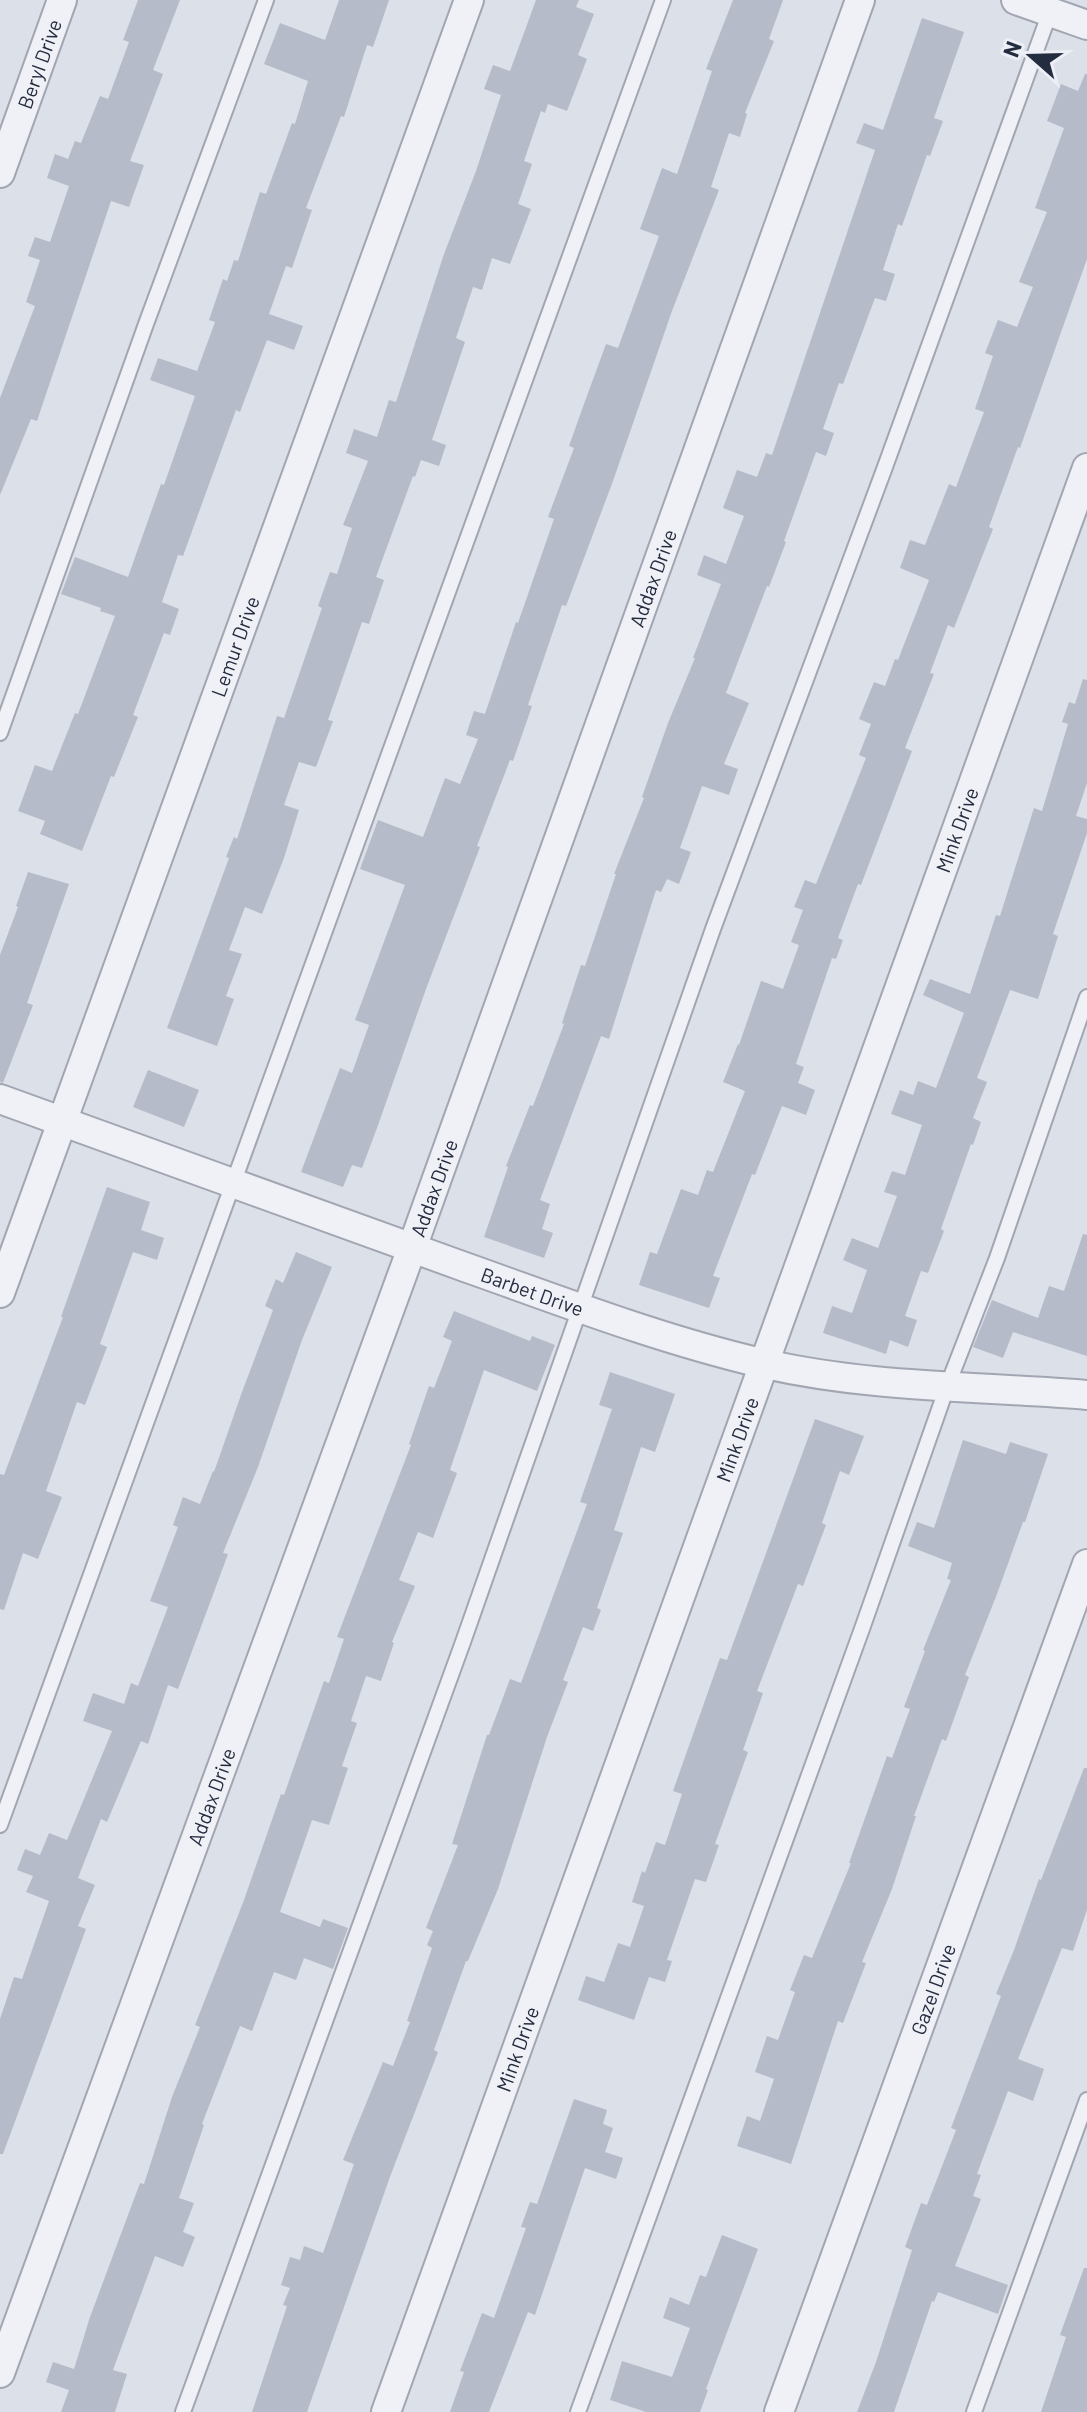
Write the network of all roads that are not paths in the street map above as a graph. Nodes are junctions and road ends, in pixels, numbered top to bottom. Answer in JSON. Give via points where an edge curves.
{"nodes":[{"id":1,"x":62,"y":0,"type":"edge"},
{"id":2,"x":266,"y":0,"type":"edge"},
{"id":3,"x":469,"y":0,"type":"edge"},
{"id":4,"x":663,"y":0,"type":"edge"},
{"id":5,"x":860,"y":0,"type":"edge"},
{"id":6,"x":1037,"y":5,"type":"edge"},
{"id":7,"x":1087,"y":25,"type":"edge"},
{"id":8,"x":0,"y":173,"type":"edge"},
{"id":9,"x":1087,"y":468,"type":"edge"},
{"id":10,"x":0,"y":733,"type":"edge"},
{"id":11,"x":1087,"y":997,"type":"edge"},
{"id":12,"x":0,"y":1099,"type":"edge"},
{"id":13,"x":62,"y":1121,"type":"junction"},
{"id":14,"x":234,"y":1183,"type":"junction"},
{"id":15,"x":412,"y":1248,"type":"junction"},
{"id":16,"x":0,"y":1293,"type":"edge"},
{"id":17,"x":581,"y":1308,"type":"junction"},
{"id":18,"x":764,"y":1364,"type":"junction"},
{"id":19,"x":947,"y":1387,"type":"junction"},
{"id":20,"x":1087,"y":1395,"type":"edge"},
{"id":21,"x":1087,"y":1564,"type":"edge"},
{"id":22,"x":0,"y":1825,"type":"edge"},
{"id":23,"x":1087,"y":2100,"type":"edge"},
{"id":24,"x":0,"y":2373,"type":"edge"},
{"id":25,"x":183,"y":2412,"type":"edge"},
{"id":26,"x":386,"y":2412,"type":"edge"},
{"id":27,"x":578,"y":2412,"type":"edge"},
{"id":28,"x":779,"y":2412,"type":"edge"},
{"id":29,"x":974,"y":2412,"type":"edge"}],
"edges":[{"from":1,"to":8,"type":"street","name":"Beryl Drive"},
{"from":2,"to":10,"type":"lane"},
{"from":3,"to":13,"type":"street","name":"Lemur Drive"},
{"from":4,"to":14,"type":"lane"},
{"from":5,"to":15,"type":"street","name":"Addax Drive"},
{"from":6,"to":7,"type":"street"},
{"from":6,"to":17,"type":"lane","via":[[885,467],[713,929]]},
{"from":9,"to":18,"type":"street","name":"Mink Drive"},
{"from":11,"to":19,"type":"lane"},
{"from":12,"to":13,"type":"street","name":"Barbet Drive"},
{"from":13,"to":14,"type":"street","name":"Barbet Drive"},
{"from":13,"to":16,"type":"street","name":"Lemur Drive"},
{"from":14,"to":15,"type":"street","name":"Barbet Drive"},
{"from":14,"to":22,"type":"lane"},
{"from":15,"to":17,"type":"street","name":"Barbet Drive"},
{"from":15,"to":24,"type":"street","name":"Addax Drive"},
{"from":17,"to":18,"type":"street","name":"Barbet Drive"},
{"from":17,"to":25,"type":"lane"},
{"from":18,"to":19,"type":"street","name":"Barbet Drive"},
{"from":18,"to":26,"type":"street","name":"Mink Drive"},
{"from":19,"to":20,"type":"street","name":"Barbet Drive"},
{"from":19,"to":27,"type":"lane"},
{"from":21,"to":28,"type":"street","name":"Gazel Drive"},
{"from":23,"to":29,"type":"lane"}]}
